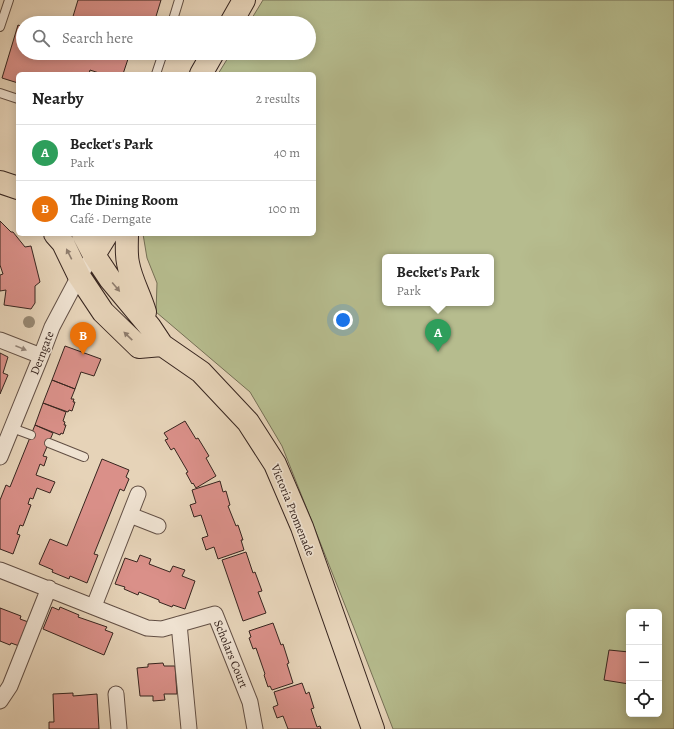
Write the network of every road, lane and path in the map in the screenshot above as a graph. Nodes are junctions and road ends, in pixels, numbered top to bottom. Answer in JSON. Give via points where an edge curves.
{"nodes":[{"id":1,"x":9,"y":0,"type":"edge"},
{"id":2,"x":179,"y":0,"type":"edge"},
{"id":3,"x":244,"y":0,"type":"edge"},
{"id":4,"x":174,"y":16,"type":"edge"},
{"id":5,"x":235,"y":16,"type":"edge"},
{"id":6,"x":0,"y":27,"type":"edge"},
{"id":7,"x":161,"y":60,"type":"edge"},
{"id":8,"x":209,"y":60,"type":"edge"},
{"id":9,"x":157,"y":72,"type":"edge"},
{"id":10,"x":202,"y":72,"type":"edge"},
{"id":11,"x":0,"y":93,"type":"edge"},
{"id":12,"x":16,"y":98,"type":"edge"},
{"id":13,"x":57,"y":236,"type":"edge"},
{"id":14,"x":84,"y":236,"type":"edge"},
{"id":15,"x":106,"y":236,"type":"edge"},
{"id":16,"x":127,"y":236,"type":"edge"},
{"id":17,"x":94,"y":255,"type":"junction"},
{"id":18,"x":80,"y":276,"type":"junction"},
{"id":19,"x":150,"y":327,"type":"junction"},
{"id":20,"x":0,"y":340,"type":"edge"},
{"id":21,"x":162,"y":345,"type":"junction"},
{"id":22,"x":41,"y":356,"type":"junction"},
{"id":23,"x":12,"y":428,"type":"junction"},
{"id":24,"x":31,"y":435,"type":"dead end"},
{"id":25,"x":49,"y":443,"type":"dead end"},
{"id":26,"x":0,"y":457,"type":"edge"},
{"id":27,"x":84,"y":457,"type":"dead end"},
{"id":28,"x":138,"y":494,"type":"dead end"},
{"id":29,"x":130,"y":515,"type":"junction"},
{"id":30,"x":158,"y":526,"type":"dead end"},
{"id":31,"x":0,"y":570,"type":"edge"},
{"id":32,"x":49,"y":588,"type":"junction"},
{"id":33,"x":94,"y":606,"type":"junction"},
{"id":34,"x":179,"y":624,"type":"junction"},
{"id":35,"x":116,"y":694,"type":"dead end"},
{"id":36,"x":0,"y":701,"type":"edge"},
{"id":37,"x":119,"y":729,"type":"edge"},
{"id":38,"x":189,"y":729,"type":"edge"},
{"id":39,"x":255,"y":729,"type":"edge"},
{"id":40,"x":373,"y":729,"type":"edge"}],
"edges":[{"from":1,"to":6,"type":"lane"},
{"from":2,"to":4,"type":"lane"},
{"from":3,"to":5,"type":"main road"},
{"from":7,"to":9,"type":"lane"},
{"from":8,"to":10,"type":"main road"},
{"from":11,"to":12,"type":"lane"},
{"from":18,"to":13,"type":"main road","one_way":true},
{"from":14,"to":17,"type":"main road","name":"Victoria Promenade"},
{"from":15,"to":17,"type":"main road"},
{"from":16,"to":19,"type":"main road","via":[[128,263]]},
{"from":17,"to":18,"type":"street","name":"Derngate"},
{"from":17,"to":19,"type":"main road","name":"Victoria Promenade","one_way":true,"via":[[110,279]]},
{"from":21,"to":18,"type":"main road","one_way":true,"via":[[139,347],[103,312]]},
{"from":18,"to":22,"type":"street","name":"Derngate","via":[[52,327]]},
{"from":19,"to":21,"type":"main road","name":"Victoria Promenade"},
{"from":20,"to":22,"type":"street","one_way":true},
{"from":21,"to":40,"type":"main road","name":"Victoria Promenade","via":[[201,372],[248,422],[275,464],[302,527]]},
{"from":22,"to":23,"type":"street","name":"Derngate"},
{"from":23,"to":24,"type":"lane"},
{"from":23,"to":26,"type":"street","name":"Derngate"},
{"from":25,"to":27,"type":"lane"},
{"from":28,"to":29,"type":"street"},
{"from":29,"to":30,"type":"street"},
{"from":29,"to":33,"type":"street"},
{"from":31,"to":32,"type":"street","name":"Scholars Court"},
{"from":32,"to":33,"type":"street","name":"Scholars Court"},
{"from":32,"to":36,"type":"street","via":[[10,686]]},
{"from":33,"to":34,"type":"street","name":"Scholars Court","via":[[147,628],[162,629]]},
{"from":34,"to":38,"type":"street"},
{"from":34,"to":39,"type":"street","name":"Scholars Court","via":[[215,614],[250,702]]},
{"from":35,"to":37,"type":"street"}]}
